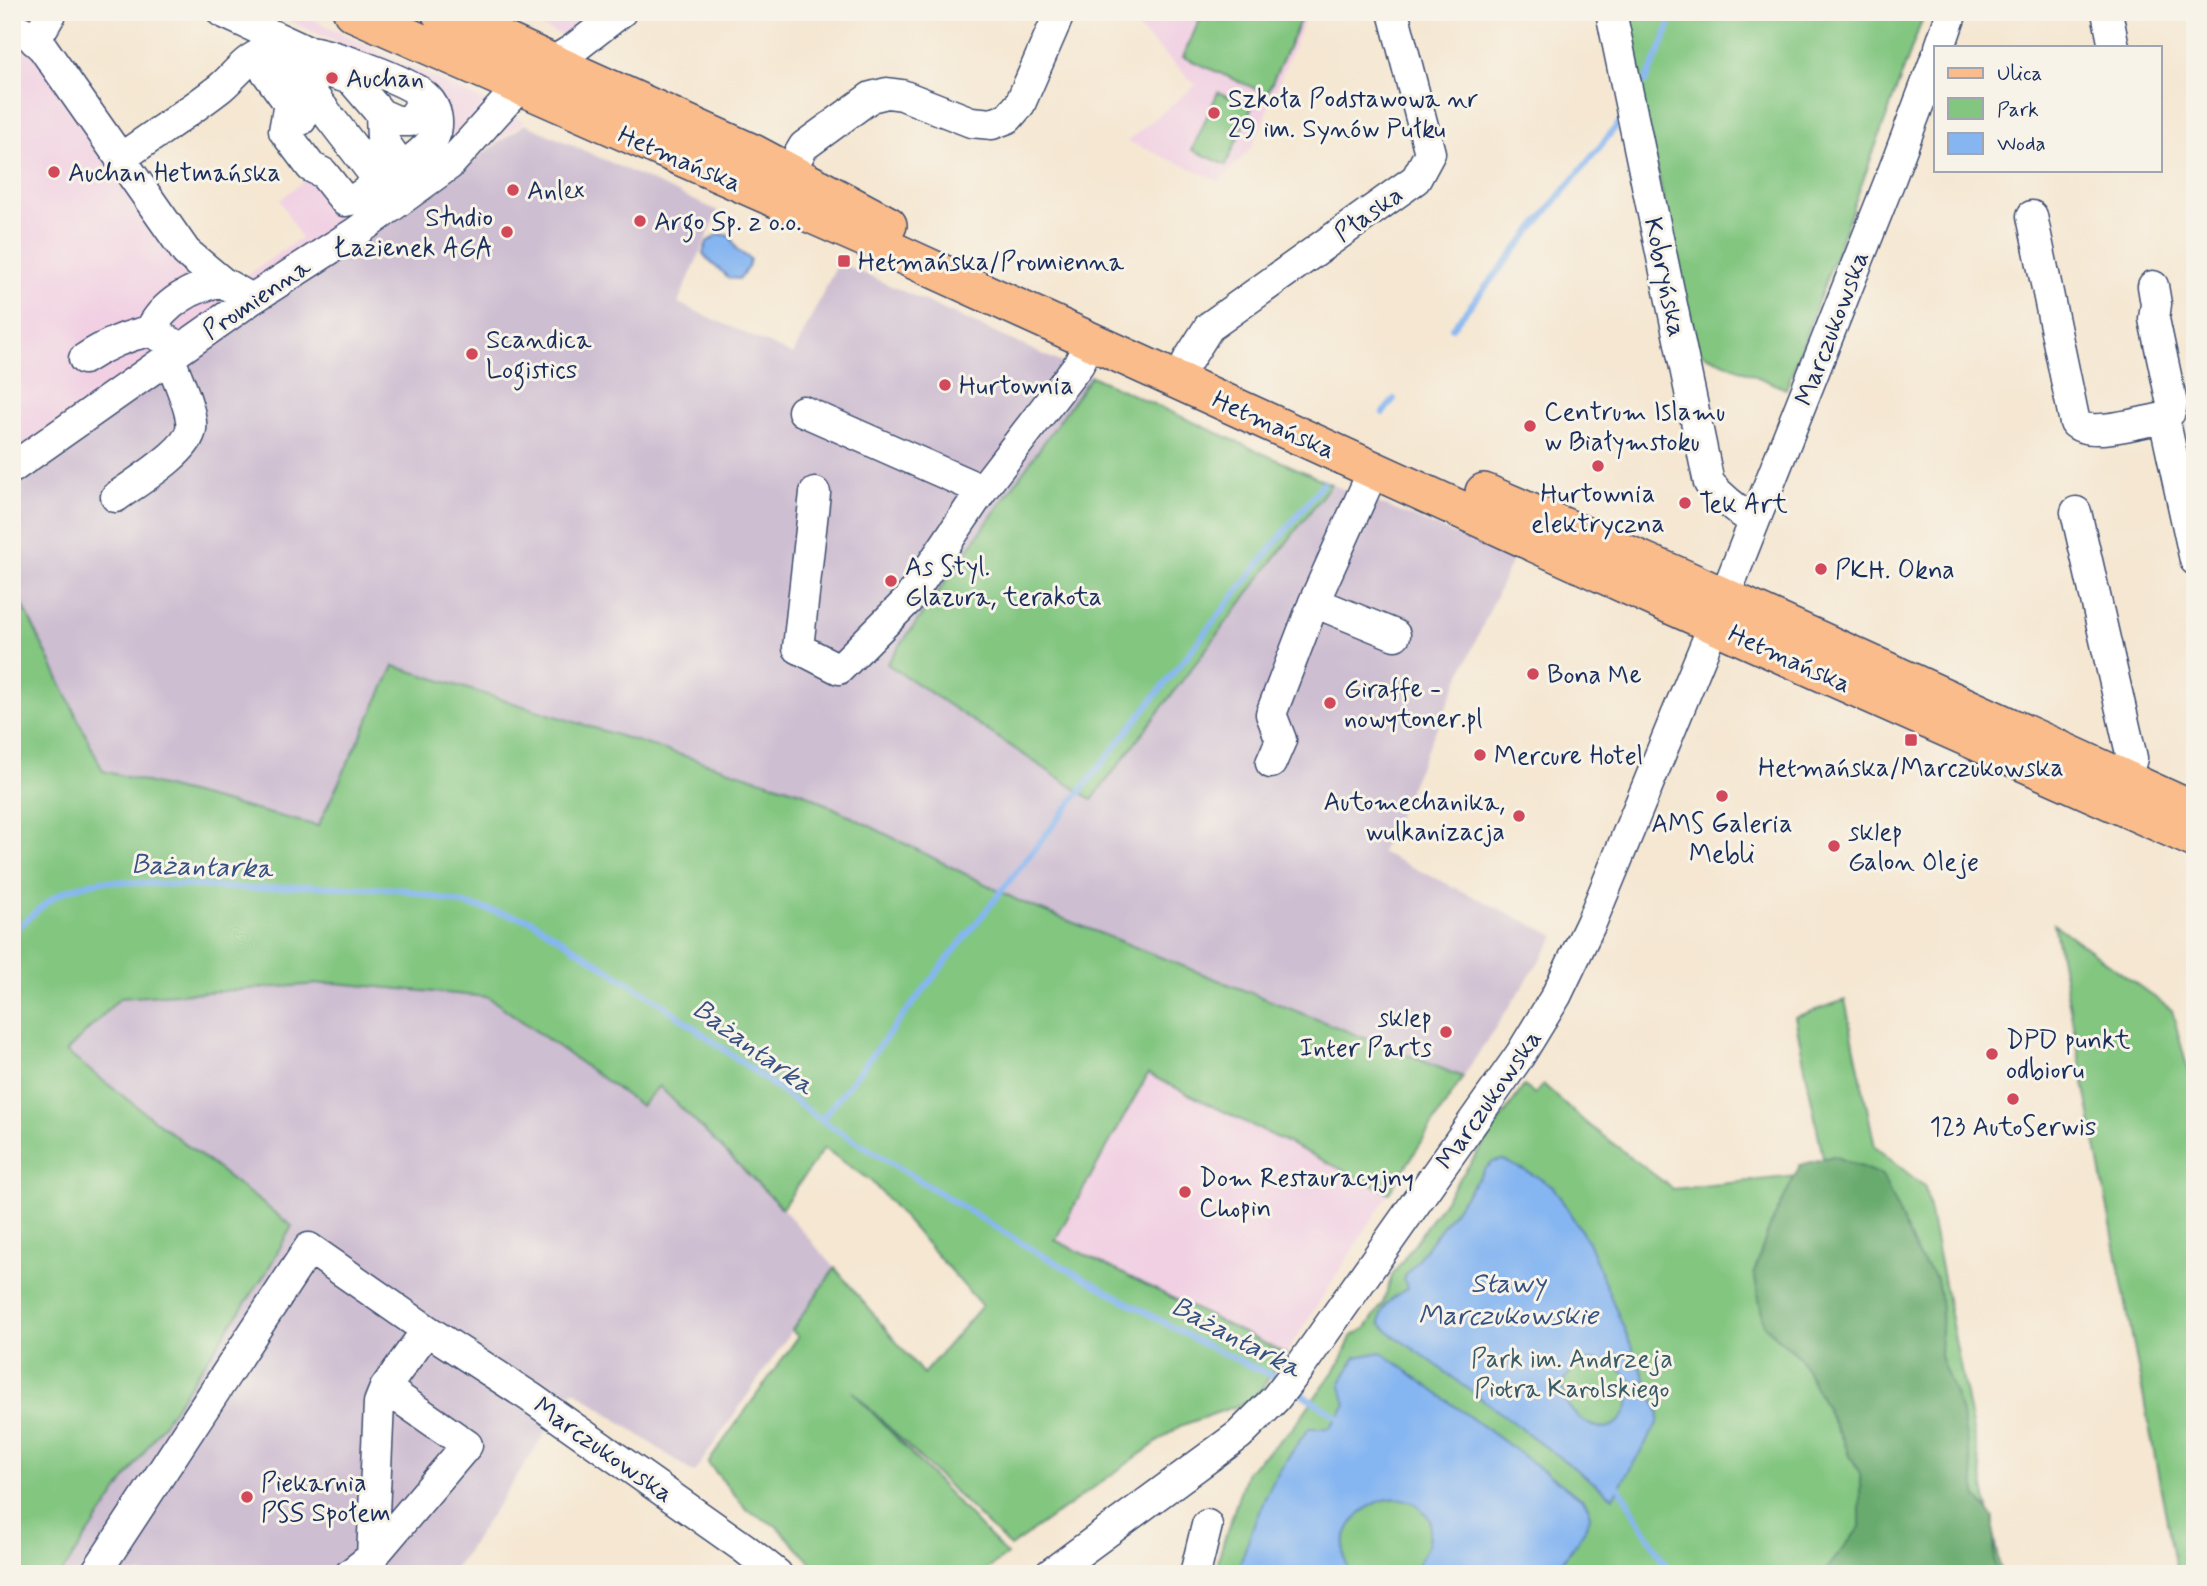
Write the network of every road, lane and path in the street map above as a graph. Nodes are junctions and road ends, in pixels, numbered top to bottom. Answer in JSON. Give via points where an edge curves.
{"nodes":[{"id":1,"x":52,"y":12,"type":"edge"},
{"id":2,"x":222,"y":12,"type":"edge"},
{"id":3,"x":352,"y":12,"type":"edge"},
{"id":4,"x":621,"y":12,"type":"edge"},
{"id":5,"x":1060,"y":12,"type":"edge"},
{"id":6,"x":1393,"y":12,"type":"edge"},
{"id":7,"x":1611,"y":12,"type":"edge"},
{"id":8,"x":1952,"y":12,"type":"edge"},
{"id":9,"x":2107,"y":12,"type":"edge"},
{"id":10,"x":439,"y":25,"type":"edge"},
{"id":11,"x":24,"y":34,"type":"edge"},
{"id":12,"x":1940,"y":46,"type":"edge"},
{"id":13,"x":2114,"y":46,"type":"edge"},
{"id":14,"x":552,"y":62,"type":"junction"},
{"id":15,"x":1934,"y":63,"type":"edge"},
{"id":16,"x":295,"y":64,"type":"junction"},
{"id":17,"x":223,"y":86,"type":"junction"},
{"id":18,"x":519,"y":87,"type":"junction"},
{"id":19,"x":419,"y":91,"type":"junction"},
{"id":20,"x":653,"y":107,"type":"junction"},
{"id":21,"x":381,"y":127,"type":"junction"},
{"id":22,"x":645,"y":143,"type":"junction"},
{"id":23,"x":120,"y":159,"type":"junction"},
{"id":24,"x":789,"y":171,"type":"junction"},
{"id":25,"x":390,"y":174,"type":"junction"},
{"id":26,"x":2032,"y":216,"type":"dead end"},
{"id":27,"x":222,"y":282,"type":"junction"},
{"id":28,"x":2153,"y":286,"type":"dead end"},
{"id":29,"x":252,"y":299,"type":"junction"},
{"id":30,"x":150,"y":331,"type":"junction"},
{"id":31,"x":1090,"y":341,"type":"junction"},
{"id":32,"x":175,"y":352,"type":"junction"},
{"id":33,"x":84,"y":359,"type":"dead end"},
{"id":34,"x":1188,"y":360,"type":"junction"},
{"id":35,"x":803,"y":411,"type":"dead end"},
{"id":36,"x":2164,"y":418,"type":"junction"},
{"id":37,"x":12,"y":468,"type":"edge"},
{"id":38,"x":1374,"y":469,"type":"junction"},
{"id":39,"x":982,"y":491,"type":"junction"},
{"id":40,"x":815,"y":494,"type":"dead end"},
{"id":41,"x":116,"y":497,"type":"dead end"},
{"id":42,"x":2076,"y":512,"type":"dead end"},
{"id":43,"x":1754,"y":521,"type":"junction"},
{"id":44,"x":2195,"y":560,"type":"edge"},
{"id":45,"x":1613,"y":564,"type":"junction"},
{"id":46,"x":1314,"y":602,"type":"junction"},
{"id":47,"x":1719,"y":611,"type":"junction"},
{"id":48,"x":1395,"y":635,"type":"dead end"},
{"id":49,"x":1822,"y":657,"type":"junction"},
{"id":50,"x":1271,"y":763,"type":"dead end"},
{"id":51,"x":2126,"y":780,"type":"junction"},
{"id":52,"x":2195,"y":811,"type":"edge"},
{"id":53,"x":2195,"y":839,"type":"edge"},
{"id":54,"x":427,"y":1330,"type":"junction"},
{"id":55,"x":385,"y":1388,"type":"junction"},
{"id":56,"x":1207,"y":1525,"type":"dead end"},
{"id":57,"x":361,"y":1565,"type":"edge"},
{"id":58,"x":95,"y":1574,"type":"edge"},
{"id":59,"x":777,"y":1574,"type":"edge"},
{"id":60,"x":1050,"y":1574,"type":"edge"},
{"id":61,"x":1195,"y":1574,"type":"edge"}],
"edges":[{"from":1,"to":11,"type":"street"},
{"from":2,"to":16,"type":"street"},
{"from":3,"to":10,"type":"main road","name":"Hetmańska"},
{"from":4,"to":14,"type":"street"},
{"from":5,"to":24,"type":"street","via":[[1020,104],[1008,118],[992,124],[971,122],[887,93],[871,97],[804,146]]},
{"from":6,"to":34,"type":"street","name":"Płaska","via":[[1430,153],[1416,179],[1209,327]]},
{"from":7,"to":43,"type":"street","name":"Kobryńska","via":[[1709,482]]},
{"from":8,"to":12,"type":"street"},
{"from":9,"to":13,"type":"street"},
{"from":10,"to":14,"type":"main road","name":"Hetmańska"},
{"from":10,"to":18,"type":"main road","name":"Hetmańska"},
{"from":11,"to":23,"type":"street"},
{"from":14,"to":18,"type":"main road"},
{"from":14,"to":20,"type":"main road","name":"Hetmańska"},
{"from":15,"to":43,"type":"street","name":"Marczukowska"},
{"from":16,"to":17,"type":"street"},
{"from":16,"to":17,"type":"street","via":[[279,50],[258,55]]},
{"from":16,"to":19,"type":"street","via":[[348,59]]},
{"from":16,"to":21,"type":"street","via":[[366,130]]},
{"from":16,"to":25,"type":"street"},
{"from":16,"to":25,"type":"street","via":[[284,131],[311,167],[323,173],[345,201]]},
{"from":17,"to":23,"type":"street"},
{"from":18,"to":22,"type":"main road","name":"Hetmańska"},
{"from":18,"to":29,"type":"street","name":"Promienna","via":[[449,165]]},
{"from":19,"to":21,"type":"street","via":[[419,107],[410,121]]},
{"from":19,"to":25,"type":"street","via":[[434,107],[437,128],[428,147]]},
{"from":20,"to":22,"type":"main road","via":[[639,120],[638,133]]},
{"from":20,"to":24,"type":"main road","name":"Hetmańska"},
{"from":21,"to":25,"type":"street"},
{"from":22,"to":31,"type":"main road","name":"Hetmańska"},
{"from":23,"to":27,"type":"street","via":[[186,252]]},
{"from":24,"to":34,"type":"main road","name":"Hetmańska","via":[[885,223]]},
{"from":26,"to":36,"type":"street","via":[[2075,423],[2095,430]]},
{"from":27,"to":29,"type":"street"},
{"from":27,"to":30,"type":"street","via":[[194,288],[164,311]]},
{"from":28,"to":36,"type":"street","via":[[2154,319],[2172,404]]},
{"from":29,"to":32,"type":"street","name":"Promienna"},
{"from":30,"to":32,"type":"street"},
{"from":30,"to":33,"type":"street","via":[[108,343]]},
{"from":31,"to":38,"type":"main road","name":"Hetmańska"},
{"from":31,"to":39,"type":"street","via":[[1079,364]]},
{"from":32,"to":37,"type":"street","name":"Promienna"},
{"from":32,"to":41,"type":"street","via":[[191,429],[181,449]]},
{"from":34,"to":45,"type":"main road","name":"Hetmańska"},
{"from":35,"to":39,"type":"street"},
{"from":36,"to":44,"type":"street"},
{"from":38,"to":45,"type":"main road","name":"Hetmańska"},
{"from":38,"to":46,"type":"street"},
{"from":39,"to":40,"type":"street","via":[[908,600],[839,669],[798,648]]},
{"from":42,"to":51,"type":"street","via":[[2132,758]]},
{"from":43,"to":47,"type":"street","name":"Marczukowska"},
{"from":45,"to":47,"type":"main road","name":"Hetmańska"},
{"from":46,"to":48,"type":"street"},
{"from":46,"to":50,"type":"street","via":[[1271,714],[1281,740]]},
{"from":47,"to":49,"type":"main road","name":"Hetmańska"},
{"from":47,"to":60,"type":"street","name":"Marczukowska","via":[[1591,923],[1556,996],[1520,1055],[1275,1399],[1233,1440]]},
{"from":49,"to":51,"type":"main road","name":"Hetmańska"},
{"from":49,"to":53,"type":"main road","name":"Hetmańska"},
{"from":51,"to":52,"type":"main road","name":"Hetmańska"},
{"from":54,"to":55,"type":"street"},
{"from":54,"to":58,"type":"street","name":"Marczukowska","via":[[309,1248]]},
{"from":54,"to":59,"type":"street","name":"Marczukowska","via":[[530,1397]]},
{"from":55,"to":57,"type":"street","via":[[377,1417]]},
{"from":55,"to":57,"type":"street","via":[[467,1445]]},
{"from":56,"to":61,"type":"street"}]}
